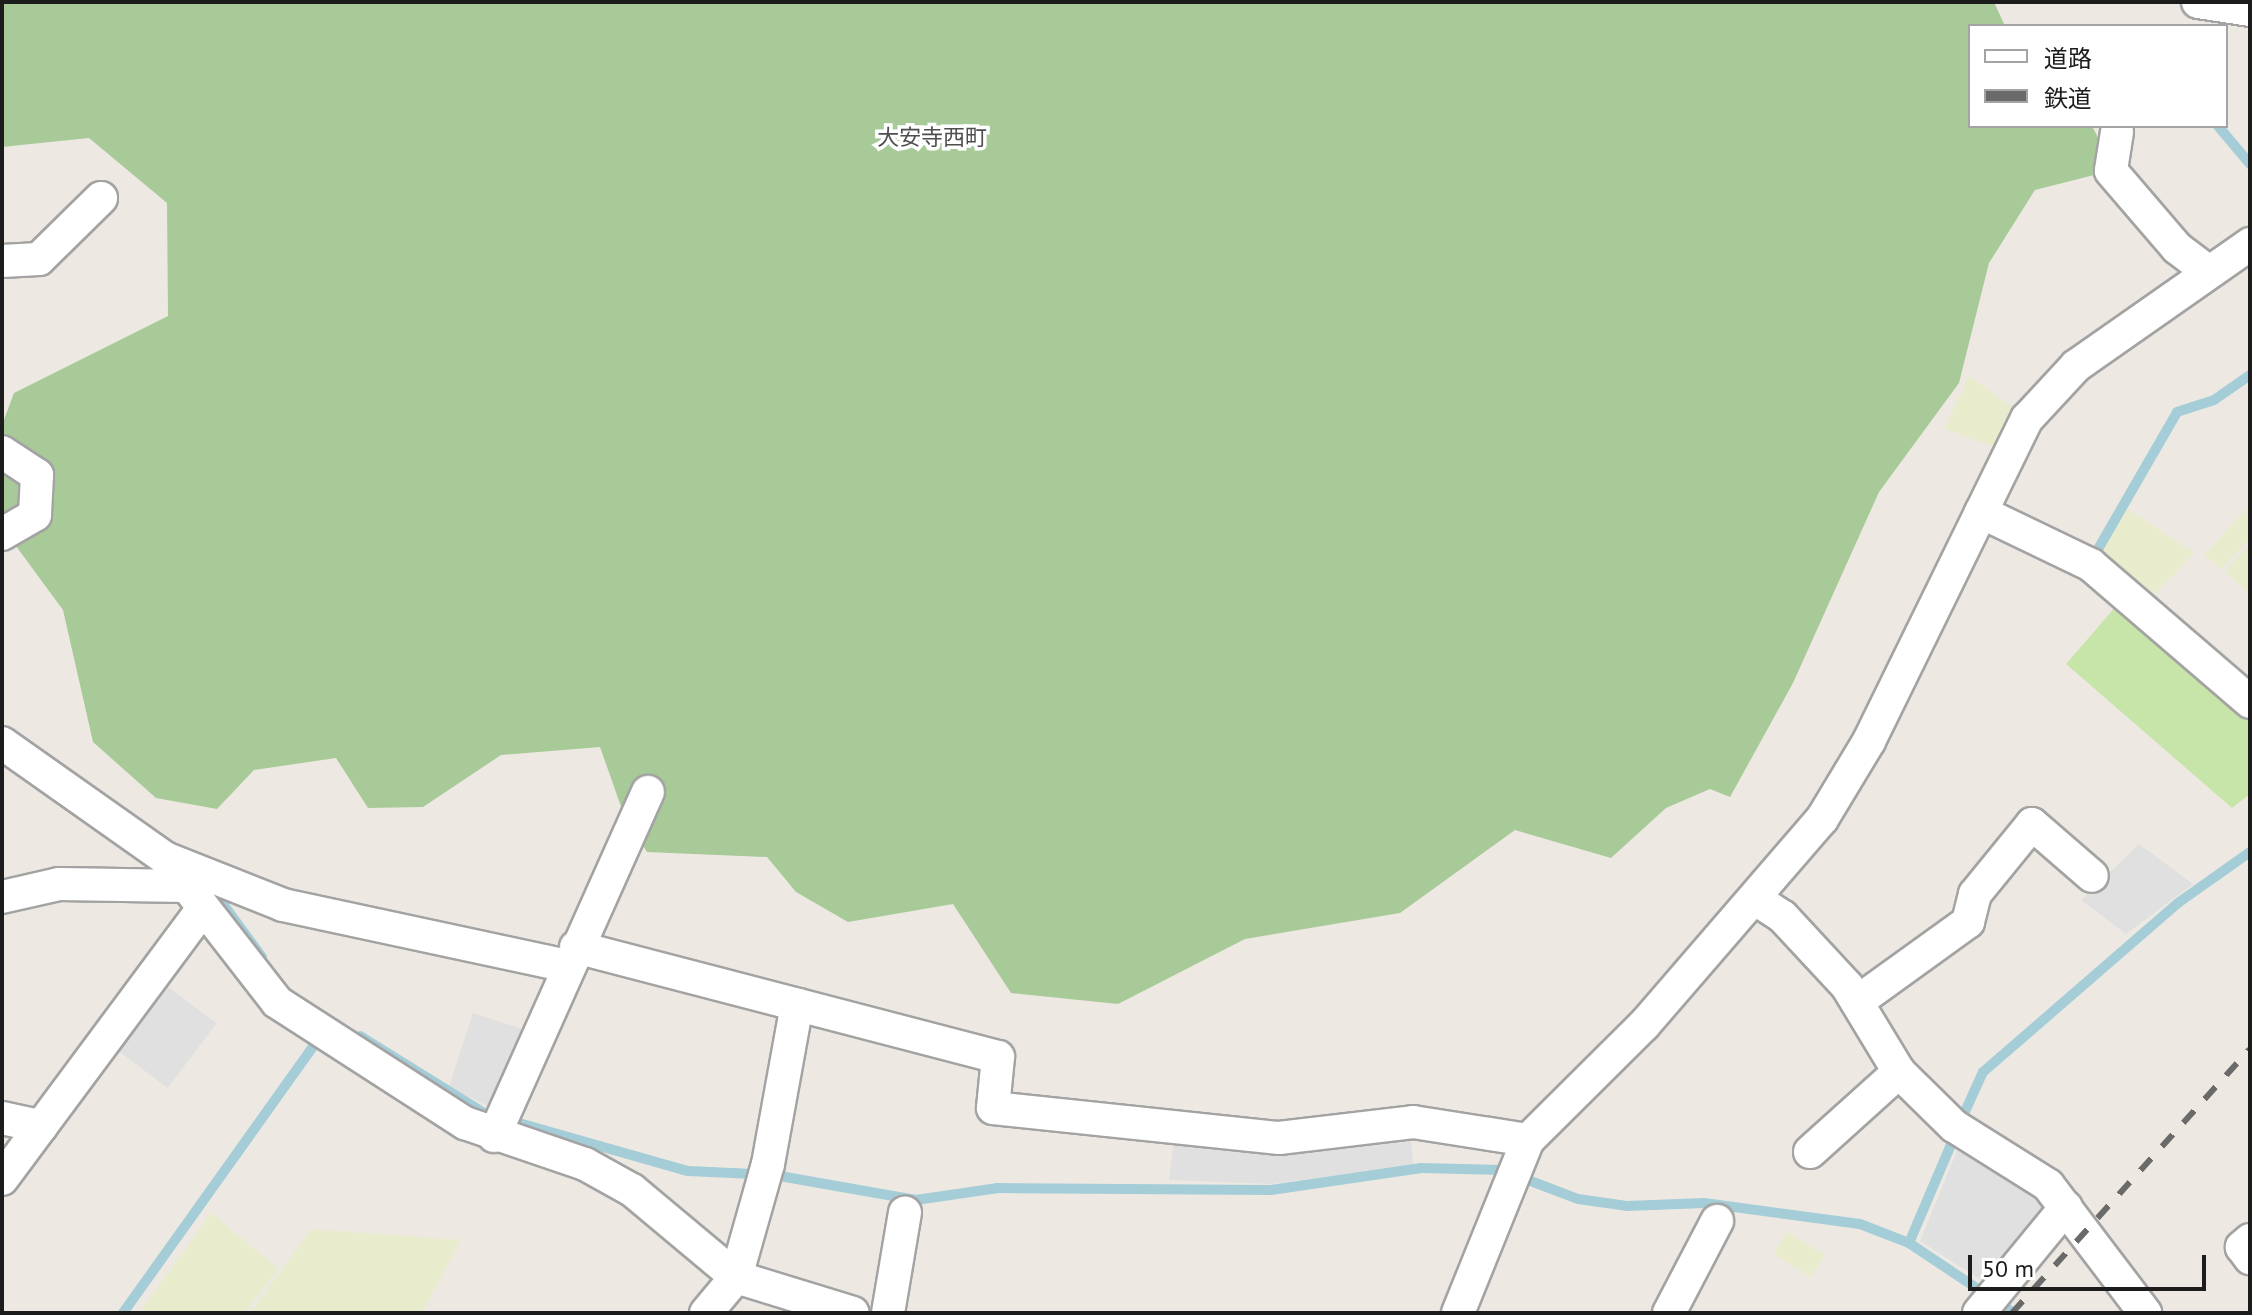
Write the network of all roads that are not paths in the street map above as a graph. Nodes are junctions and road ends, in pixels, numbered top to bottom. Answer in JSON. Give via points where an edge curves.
{"nodes":[{"id":1,"x":2198,"y":2,"type":"edge"},
{"id":2,"x":2250,"y":10,"type":"edge"},
{"id":3,"x":2117,"y":132,"type":"dead end"},
{"id":4,"x":101,"y":198,"type":"dead end"},
{"id":5,"x":2250,"y":244,"type":"edge"},
{"id":6,"x":2,"y":261,"type":"edge"},
{"id":7,"x":2208,"y":271,"type":"junction"},
{"id":8,"x":2,"y":452,"type":"edge"},
{"id":9,"x":1981,"y":512,"type":"junction"},
{"id":10,"x":2,"y":534,"type":"edge"},
{"id":11,"x":2250,"y":702,"type":"edge"},
{"id":12,"x":2,"y":743,"type":"edge"},
{"id":13,"x":648,"y":792,"type":"dead end"},
{"id":14,"x":165,"y":858,"type":"junction"},
{"id":15,"x":2092,"y":876,"type":"dead end"},
{"id":16,"x":2,"y":897,"type":"edge"},
{"id":17,"x":195,"y":897,"type":"junction"},
{"id":18,"x":1757,"y":900,"type":"junction"},
{"id":19,"x":572,"y":956,"type":"junction"},
{"id":20,"x":1857,"y":1002,"type":"junction"},
{"id":21,"x":797,"y":1005,"type":"junction"},
{"id":22,"x":1899,"y":1072,"type":"junction"},
{"id":23,"x":2,"y":1118,"type":"edge"},
{"id":24,"x":499,"y":1125,"type":"junction"},
{"id":25,"x":41,"y":1126,"type":"junction"},
{"id":26,"x":1528,"y":1140,"type":"junction"},
{"id":27,"x":1810,"y":1152,"type":"dead end"},
{"id":28,"x":2,"y":1179,"type":"edge"},
{"id":29,"x":2066,"y":1207,"type":"junction"},
{"id":30,"x":905,"y":1212,"type":"dead end"},
{"id":31,"x":1717,"y":1221,"type":"dead end"},
{"id":32,"x":2250,"y":1240,"type":"edge"},
{"id":33,"x":2250,"y":1258,"type":"edge"},
{"id":34,"x":736,"y":1277,"type":"junction"},
{"id":35,"x":1988,"y":1302,"type":"edge"},
{"id":36,"x":706,"y":1313,"type":"edge"},
{"id":37,"x":853,"y":1313,"type":"edge"},
{"id":38,"x":888,"y":1313,"type":"edge"},
{"id":39,"x":1458,"y":1313,"type":"edge"},
{"id":40,"x":1669,"y":1313,"type":"edge"},
{"id":41,"x":2145,"y":1313,"type":"edge"}],
"edges":[{"from":1,"to":2,"type":"street"},
{"from":3,"to":7,"type":"street","via":[[2111,171],[2177,248]]},
{"from":4,"to":6,"type":"street","via":[[39,259]]},
{"from":5,"to":7,"type":"street"},
{"from":7,"to":9,"type":"street","via":[[2076,366],[2027,419]]},
{"from":8,"to":10,"type":"street","via":[[37,475],[35,515]]},
{"from":9,"to":11,"type":"street","via":[[2091,565]]},
{"from":9,"to":18,"type":"street","via":[[1869,741],[1822,819]]},
{"from":12,"to":14,"type":"street"},
{"from":13,"to":19,"type":"street"},
{"from":14,"to":17,"type":"street"},
{"from":14,"to":19,"type":"street","via":[[283,905]]},
{"from":15,"to":20,"type":"street","via":[[2032,824],[1975,894],[1968,922]]},
{"from":16,"to":17,"type":"street","via":[[59,884]]},
{"from":17,"to":24,"type":"street","via":[[277,1002]]},
{"from":17,"to":25,"type":"street"},
{"from":18,"to":20,"type":"street","via":[[1782,916]]},
{"from":18,"to":26,"type":"street"},
{"from":19,"to":21,"type":"street"},
{"from":19,"to":24,"type":"street"},
{"from":20,"to":22,"type":"street"},
{"from":21,"to":26,"type":"street","via":[[998,1057],[993,1108],[1279,1138],[1413,1122]]},
{"from":21,"to":34,"type":"street","via":[[768,1164]]},
{"from":22,"to":27,"type":"street"},
{"from":22,"to":29,"type":"street","via":[[1954,1126],[2048,1185]]},
{"from":23,"to":25,"type":"street"},
{"from":24,"to":34,"type":"street","via":[[632,1190]]},
{"from":25,"to":28,"type":"street"},
{"from":26,"to":39,"type":"street"},
{"from":29,"to":35,"type":"street"},
{"from":29,"to":41,"type":"street"},
{"from":30,"to":38,"type":"street"},
{"from":31,"to":40,"type":"street"},
{"from":32,"to":33,"type":"street","via":[[2242,1247]]},
{"from":34,"to":36,"type":"street"},
{"from":34,"to":37,"type":"street"}]}
